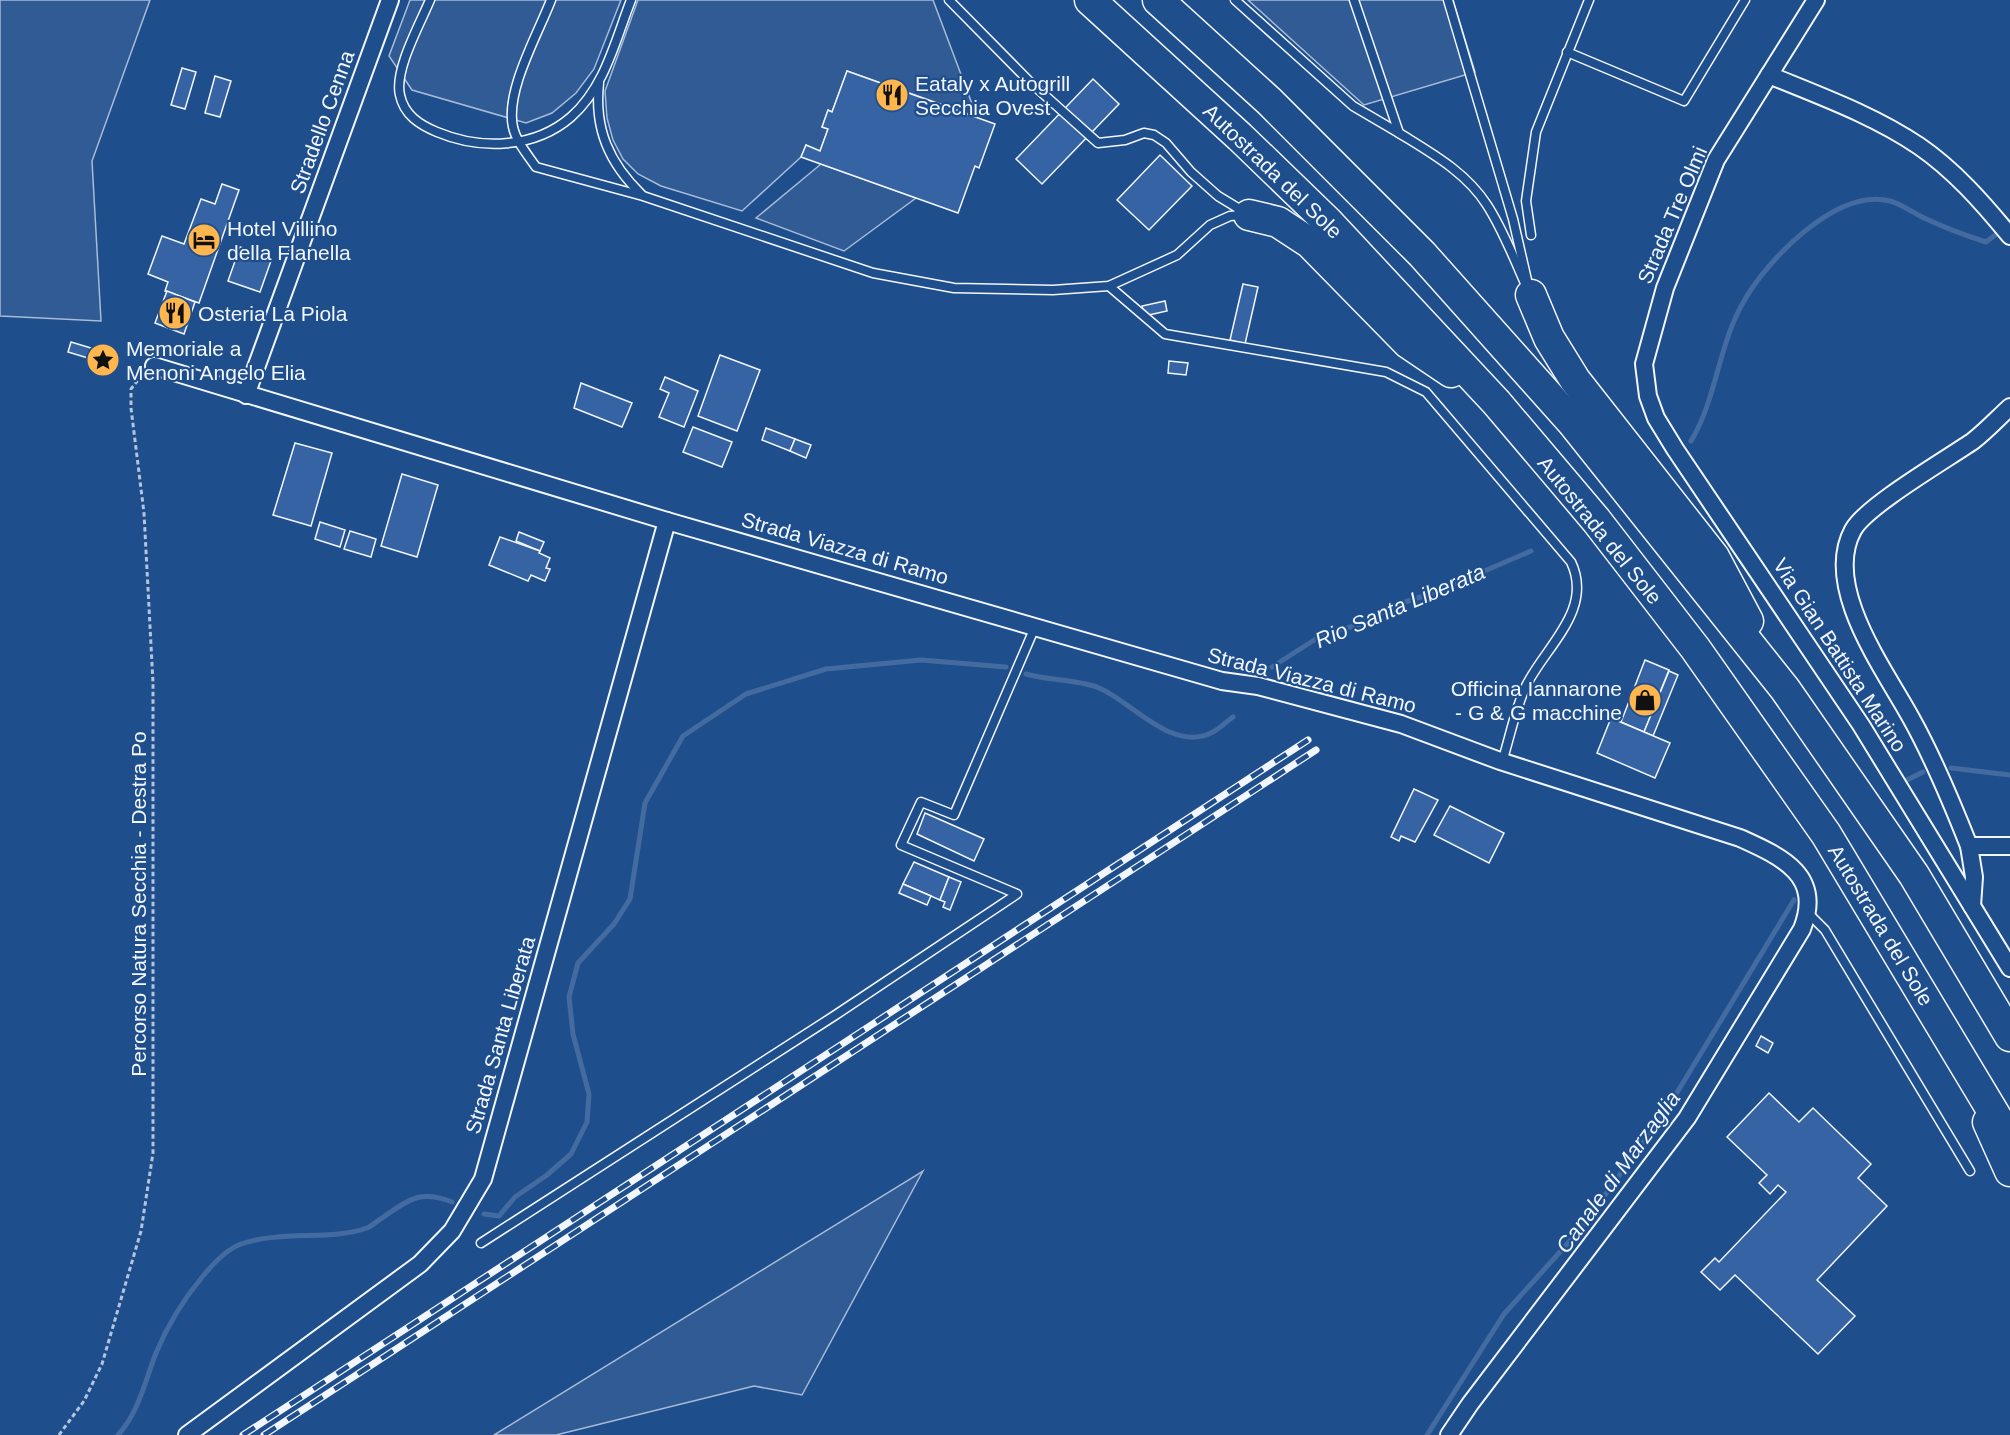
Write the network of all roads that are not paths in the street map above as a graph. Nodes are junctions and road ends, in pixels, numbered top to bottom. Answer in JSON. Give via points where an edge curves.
{"nodes":[{"id":1,"x":390,"y":0,"type":"edge"},
{"id":2,"x":430,"y":0,"type":"edge"},
{"id":3,"x":551,"y":0,"type":"edge"},
{"id":4,"x":631,"y":0,"type":"edge"},
{"id":5,"x":949,"y":0,"type":"edge"},
{"id":6,"x":1090,"y":0,"type":"edge"},
{"id":7,"x":1158,"y":0,"type":"edge"},
{"id":8,"x":1235,"y":0,"type":"edge"},
{"id":9,"x":1354,"y":0,"type":"edge"},
{"id":10,"x":1448,"y":0,"type":"edge"},
{"id":11,"x":1589,"y":0,"type":"edge"},
{"id":12,"x":1745,"y":0,"type":"edge"},
{"id":13,"x":1816,"y":0,"type":"edge"},
{"id":14,"x":1567,"y":52,"type":"junction"},
{"id":15,"x":1770,"y":75,"type":"junction"},
{"id":16,"x":599,"y":83,"type":"junction"},
{"id":17,"x":1399,"y":133,"type":"junction"},
{"id":18,"x":519,"y":142,"type":"junction"},
{"id":19,"x":643,"y":196,"type":"junction"},
{"id":20,"x":1248,"y":214,"type":"junction"},
{"id":21,"x":1531,"y":236,"type":"dead end"},
{"id":22,"x":2010,"y":236,"type":"edge"},
{"id":23,"x":1109,"y":286,"type":"junction"},
{"id":24,"x":1531,"y":295,"type":"junction"},
{"id":25,"x":1644,"y":364,"type":"joint"},
{"id":26,"x":154,"y":366,"type":"road end"},
{"id":27,"x":246,"y":395,"type":"junction"},
{"id":28,"x":1496,"y":402,"type":"junction"},
{"id":29,"x":2010,"y":407,"type":"edge"},
{"id":30,"x":667,"y":521,"type":"junction"},
{"id":31,"x":1035,"y":626,"type":"junction"},
{"id":32,"x":1785,"y":689,"type":"junction"},
{"id":33,"x":1502,"y":762,"type":"junction"},
{"id":34,"x":1969,"y":846,"type":"junction"},
{"id":35,"x":2010,"y":846,"type":"edge"},
{"id":36,"x":1972,"y":906,"type":"junction"},
{"id":37,"x":1808,"y":913,"type":"junction"},
{"id":38,"x":2010,"y":968,"type":"edge"},
{"id":39,"x":2010,"y":1036,"type":"edge"},
{"id":40,"x":1958,"y":1054,"type":"junction"},
{"id":41,"x":2010,"y":1140,"type":"edge"},
{"id":42,"x":1970,"y":1171,"type":"dead end"},
{"id":43,"x":2010,"y":1171,"type":"edge"},
{"id":44,"x":481,"y":1243,"type":"dead end"},
{"id":45,"x":187,"y":1435,"type":"edge"},
{"id":46,"x":1449,"y":1435,"type":"edge"}],
"edges":[{"from":1,"to":27,"type":"street","name":"Stradello Cenna"},
{"from":2,"to":18,"type":"lane","via":[[402,69],[400,95],[406,112],[426,128],[452,138],[478,144]]},
{"from":3,"to":18,"type":"lane","via":[[513,96],[513,127]]},
{"from":4,"to":16,"type":"lane"},
{"from":5,"to":20,"type":"lane","via":[[1030,82],[1098,143],[1144,133],[1154,135],[1218,196]]},
{"from":6,"to":28,"type":"highway","name":"Autostrada del Sole","via":[[1327,221]]},
{"from":7,"to":32,"type":"highway","via":[[1269,100],[1500,339],[1572,422]]},
{"from":8,"to":17,"type":"lane","via":[[1353,106]]},
{"from":9,"to":17,"type":"lane"},
{"from":10,"to":24,"type":"lane","via":[[1513,219]]},
{"from":11,"to":14,"type":"lane"},
{"from":12,"to":14,"type":"lane","via":[[1684,101]]},
{"from":13,"to":15,"type":"street","name":"Strada Tre Olmi"},
{"from":14,"to":21,"type":"lane","via":[[1532,152],[1526,201]]},
{"from":15,"to":22,"type":"street","via":[[1872,118],[1918,145],[1950,170]]},
{"from":15,"to":25,"type":"street","name":"Strada Tre Olmi","via":[[1716,160],[1665,288]]},
{"from":16,"to":18,"type":"lane","via":[[570,118]]},
{"from":16,"to":19,"type":"lane","via":[[597,105],[603,142],[623,177]]},
{"from":17,"to":24,"type":"lane","via":[[1442,159],[1471,184],[1488,206]]},
{"from":18,"to":19,"type":"lane","via":[[536,167]]},
{"from":19,"to":23,"type":"lane","via":[[873,273],[954,288],[1053,290]]},
{"from":20,"to":23,"type":"lane","via":[[1230,216],[1210,225],[1177,255]]},
{"from":20,"to":28,"type":"highway","via":[[1278,222],[1310,243],[1408,343]]},
{"from":23,"to":33,"type":"lane","via":[[1165,334],[1386,372],[1426,392],[1571,562],[1576,574],[1574,606],[1563,632],[1526,686]]},
{"from":24,"to":32,"type":"highway","via":[[1549,338],[1575,380],[1714,557]]},
{"from":25,"to":36,"type":"street","name":"Via Gian Battista Marino","via":[[1648,396],[1656,418],[1861,725]]},
{"from":26,"to":27,"type":"street","name":"Strada Viazza di Ramo"},
{"from":27,"to":30,"type":"street","name":"Strada Viazza di Ramo"},
{"from":28,"to":40,"type":"highway","name":"Autostrada del Sole","via":[[1596,520],[1695,648],[1827,834]]},
{"from":29,"to":34,"type":"street","via":[[1975,439],[1876,507],[1853,530],[1846,555],[1846,586],[1865,643],[1916,728]]},
{"from":30,"to":31,"type":"street","name":"Strada Viazza di Ramo"},
{"from":30,"to":45,"type":"street","name":"Strada Santa Liberata","via":[[483,1179],[452,1231],[420,1264]]},
{"from":31,"to":33,"type":"street","name":"Strada Viazza di Ramo","via":[[1222,681],[1258,686],[1401,724]]},
{"from":31,"to":44,"type":"lane","via":[[954,815],[921,802],[901,845],[1017,894],[834,1017]]},
{"from":32,"to":39,"type":"highway","via":[[1914,875]]},
{"from":33,"to":37,"type":"street","name":"Strada Viazza di Ramo","via":[[1740,838],[1772,853],[1792,866],[1802,881],[1808,896]]},
{"from":34,"to":35,"type":"street"},
{"from":34,"to":36,"type":"street","via":[[1974,877]]},
{"from":36,"to":38,"type":"street","name":"Via Gian Battista Marino"},
{"from":37,"to":42,"type":"lane","via":[[1825,930]]},
{"from":37,"to":46,"type":"street","via":[[1688,1118]]},
{"from":40,"to":41,"type":"highway","name":"Autostrada del Sole"},
{"from":40,"to":43,"type":"highway"}]}
